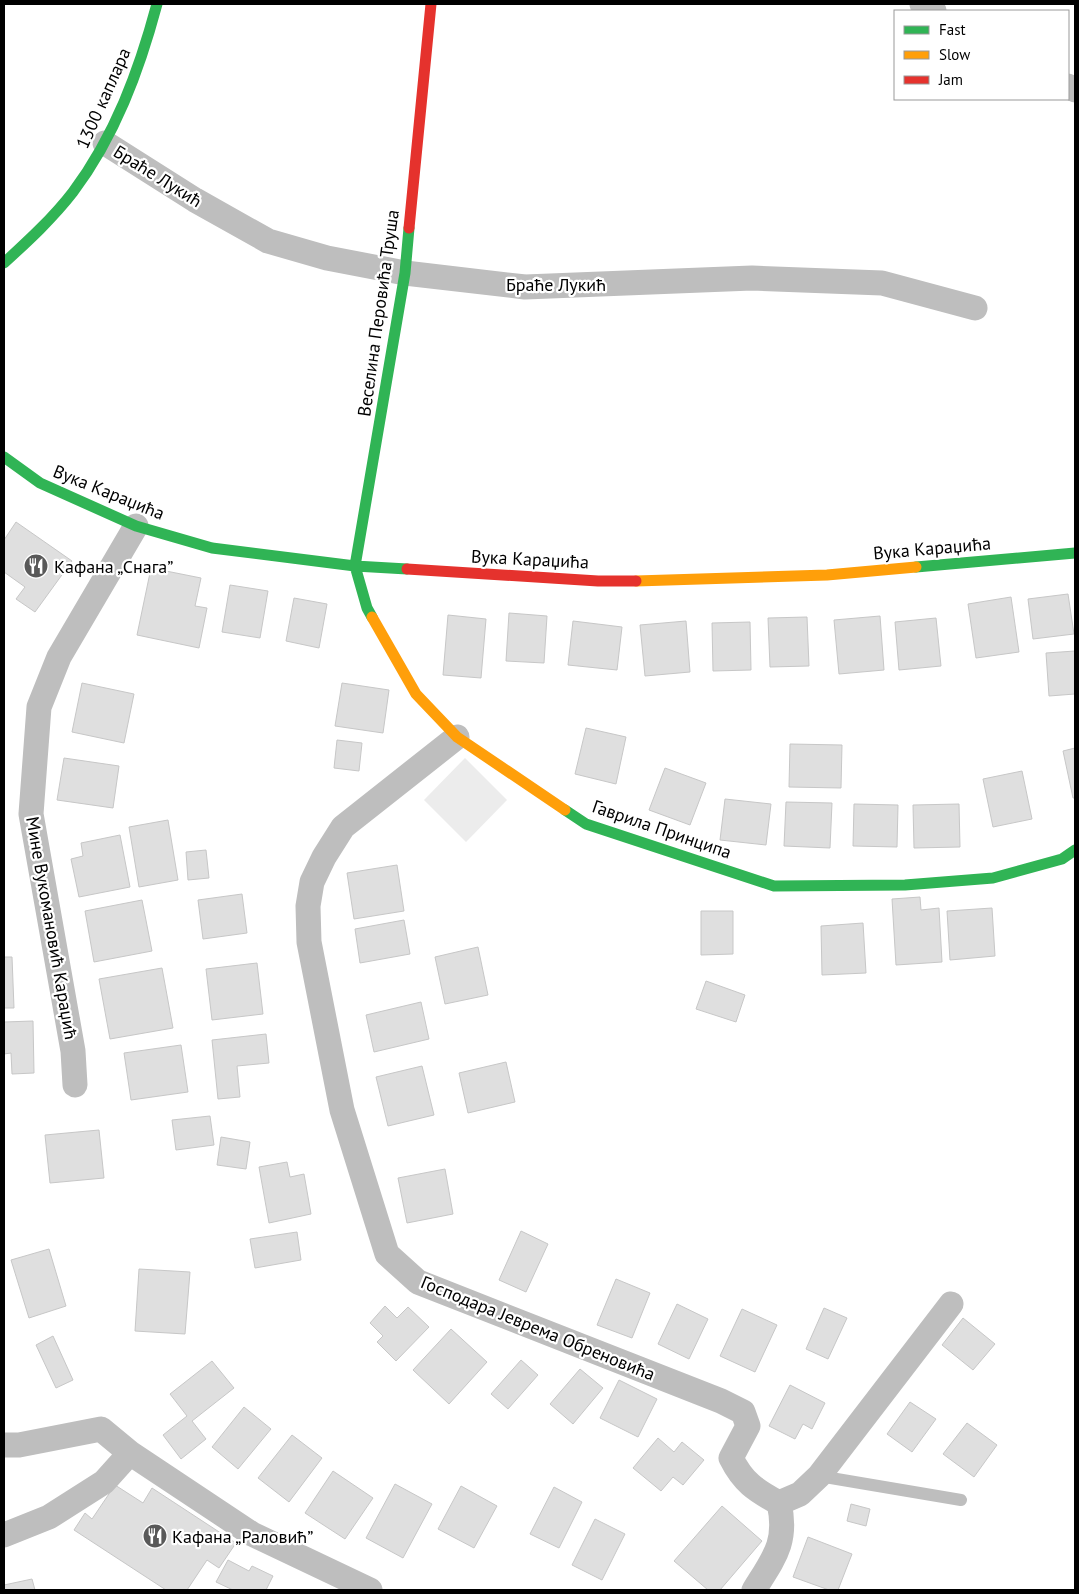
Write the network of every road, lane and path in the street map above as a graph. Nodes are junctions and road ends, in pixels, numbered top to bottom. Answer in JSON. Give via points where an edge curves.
{"nodes":[{"id":1,"x":157,"y":4,"type":"edge"},
{"id":2,"x":431,"y":4,"type":"edge"},
{"id":3,"x":105,"y":143,"type":"junction"},
{"id":4,"x":4,"y":263,"type":"edge"},
{"id":5,"x":405,"y":273,"type":"junction"},
{"id":6,"x":975,"y":308,"type":"dead end"},
{"id":7,"x":4,"y":457,"type":"edge"},
{"id":8,"x":136,"y":526,"type":"junction"},
{"id":9,"x":1075,"y":553,"type":"edge"},
{"id":10,"x":354,"y":566,"type":"junction"},
{"id":11,"x":457,"y":737,"type":"junction"},
{"id":12,"x":1071,"y":856,"type":"edge"},
{"id":13,"x":75,"y":1086,"type":"dead end"},
{"id":14,"x":951,"y":1304,"type":"dead end"},
{"id":15,"x":4,"y":1444,"type":"edge"},
{"id":16,"x":130,"y":1453,"type":"junction"},
{"id":17,"x":819,"y":1476,"type":"junction"},
{"id":18,"x":961,"y":1500,"type":"dead end"},
{"id":19,"x":779,"y":1503,"type":"junction"},
{"id":20,"x":4,"y":1535,"type":"edge"},
{"id":21,"x":370,"y":1590,"type":"edge"},
{"id":22,"x":754,"y":1590,"type":"edge"}],
"edges":[{"from":1,"to":3,"type":"street","name":"1300 каплара","via":[[135,72]]},
{"from":2,"to":5,"type":"street","name":"Веселина Перовића Труша"},
{"from":3,"to":4,"type":"street","name":"1300 каплара","via":[[73,193]]},
{"from":3,"to":5,"type":"street","name":"Браће Лукић","via":[[268,241],[327,258]]},
{"from":5,"to":6,"type":"street","name":"Браће Лукић","via":[[526,287],[752,278],[882,283]]},
{"from":5,"to":10,"type":"street","name":"Веселина Перовића Труша"},
{"from":7,"to":8,"type":"street","name":"Вука Караџића","via":[[40,483]]},
{"from":8,"to":10,"type":"street","name":"Вука Караџића","via":[[212,548]]},
{"from":8,"to":13,"type":"street","name":"Мине Вукомановић Караџић","via":[[60,658],[39,707],[31,814],[73,1051]]},
{"from":9,"to":10,"type":"street","name":"Вука Караџића","via":[[827,575],[698,580],[598,581]]},
{"from":10,"to":11,"type":"street","name":"Гаврила Принципа","via":[[368,608],[416,694]]},
{"from":11,"to":12,"type":"street","name":"Гаврила Принципа","via":[[586,824],[774,886],[905,885],[993,878]]},
{"from":11,"to":19,"type":"street","name":"Господара Јеврема Обреновића","via":[[344,827],[324,856],[312,882],[308,906],[309,942],[342,1110],[387,1254],[418,1282],[743,1412],[748,1426],[730,1458],[740,1477]]},
{"from":14,"to":17,"type":"street"},
{"from":15,"to":16,"type":"street","via":[[19,1445],[101,1429]]},
{"from":16,"to":20,"type":"street","via":[[104,1482],[49,1517]]},
{"from":16,"to":21,"type":"street","via":[[252,1534]]},
{"from":17,"to":18,"type":"lane"},
{"from":17,"to":19,"type":"street","via":[[800,1494]]},
{"from":19,"to":22,"type":"street","via":[[783,1524],[776,1555]]}]}
